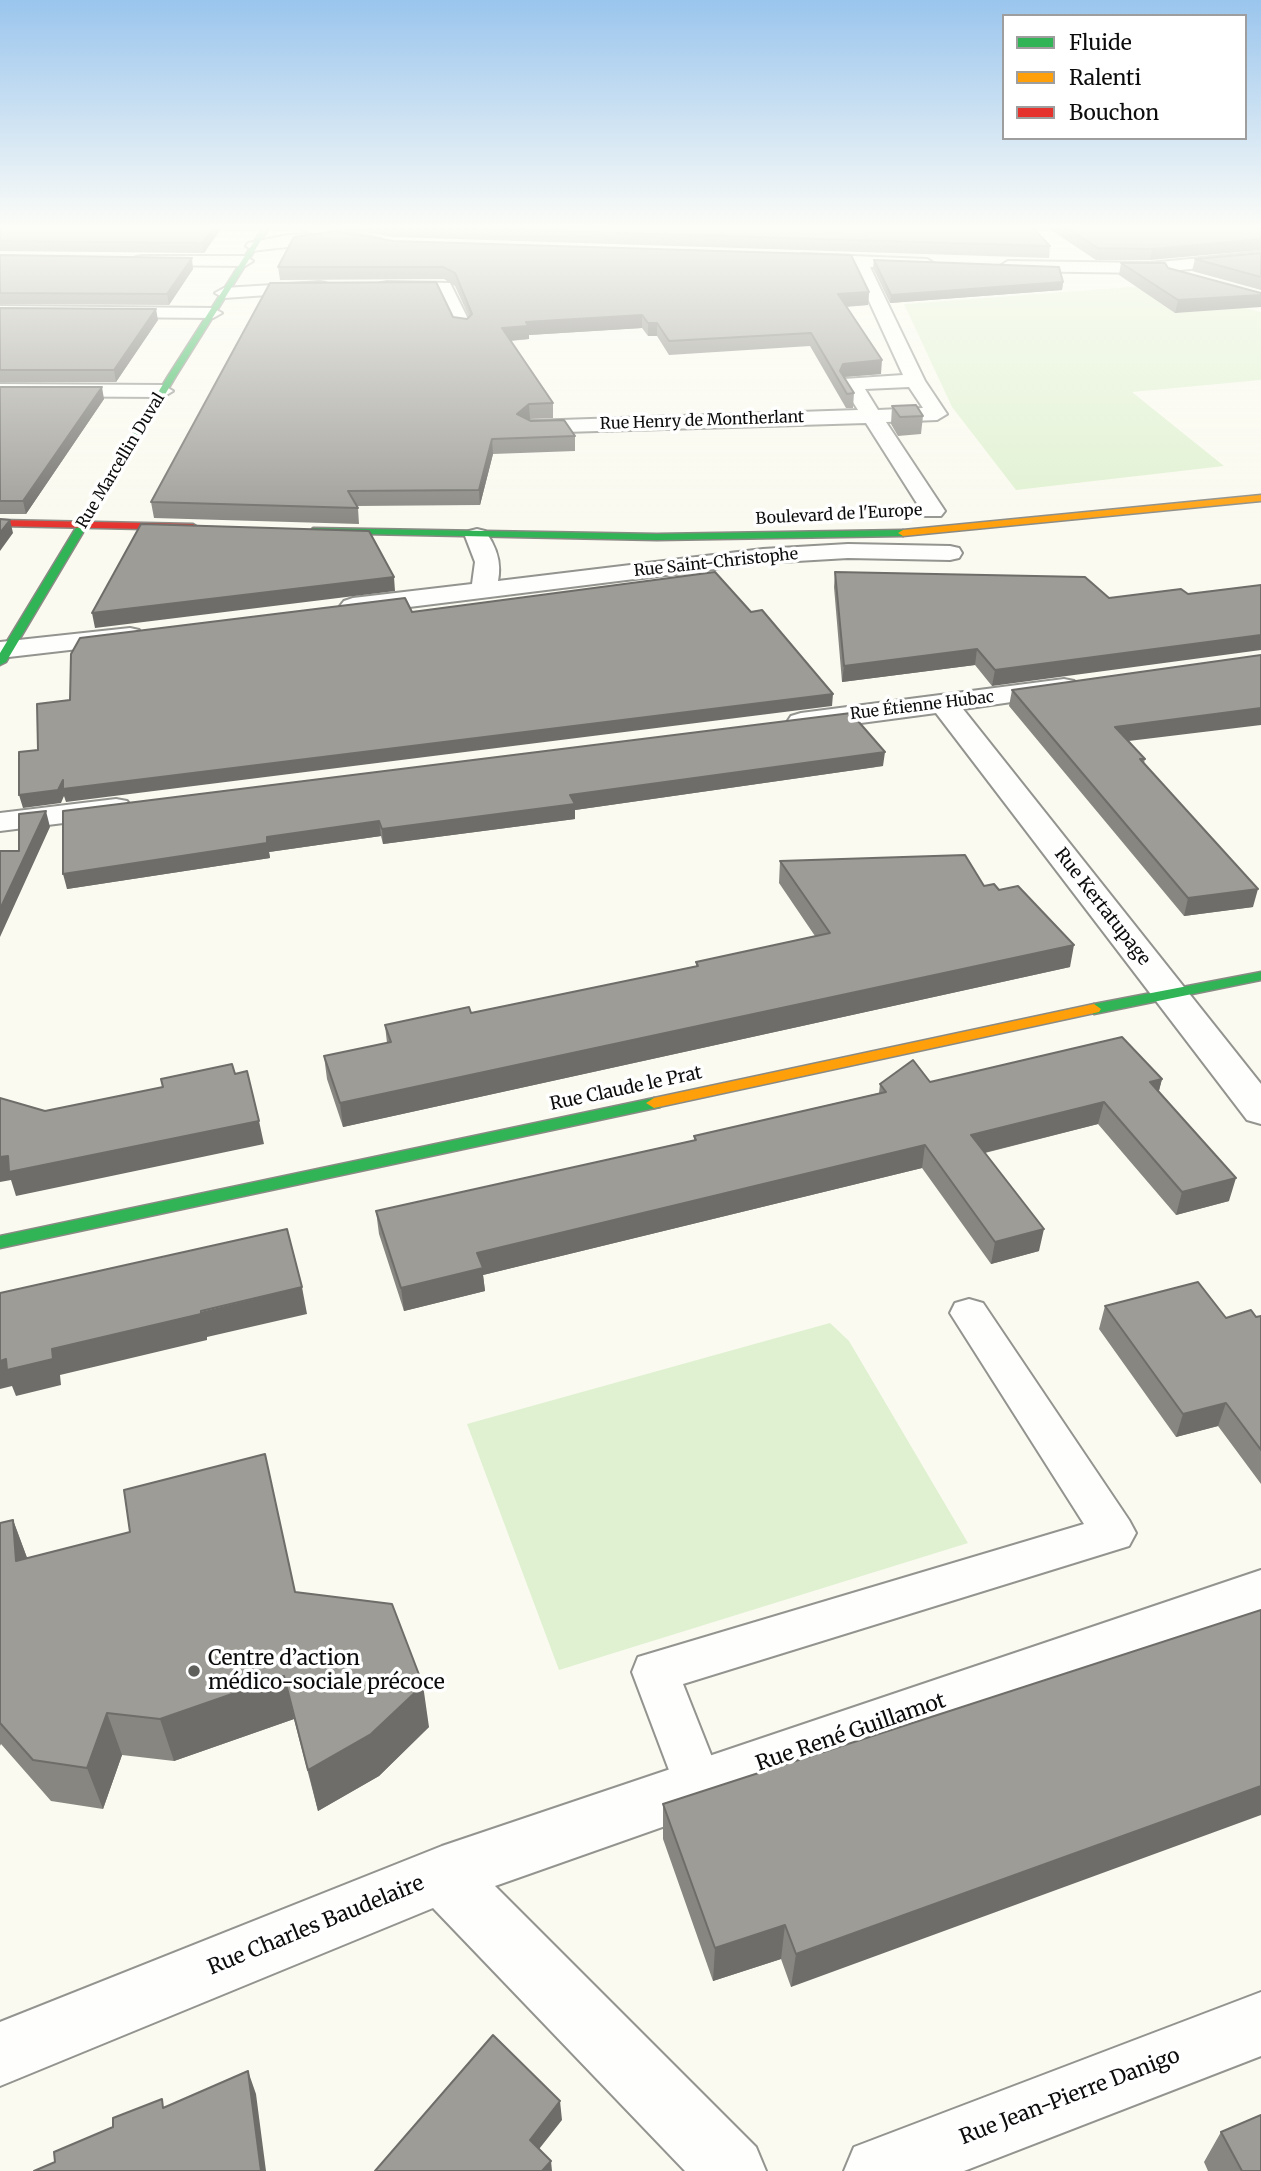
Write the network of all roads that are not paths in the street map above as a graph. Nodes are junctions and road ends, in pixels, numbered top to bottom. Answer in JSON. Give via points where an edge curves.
{"nodes":[{"id":1,"x":204,"y":327,"type":"edge"},
{"id":2,"x":890,"y":327,"type":"edge"},
{"id":3,"x":915,"y":381,"type":"junction"},
{"id":4,"x":0,"y":390,"type":"edge"},
{"id":5,"x":163,"y":391,"type":"junction"},
{"id":6,"x":873,"y":416,"type":"junction"},
{"id":7,"x":531,"y":426,"type":"edge"},
{"id":8,"x":1261,"y":498,"type":"edge"},
{"id":9,"x":933,"y":510,"type":"dead end"},
{"id":10,"x":773,"y":519,"type":"dead end"},
{"id":11,"x":0,"y":523,"type":"edge"},
{"id":12,"x":82,"y":524,"type":"junction"},
{"id":13,"x":216,"y":527,"type":"edge"},
{"id":14,"x":296,"y":530,"type":"edge"},
{"id":15,"x":416,"y":533,"type":"junction"},
{"id":16,"x":477,"y":536,"type":"junction"},
{"id":17,"x":950,"y":553,"type":"dead end"},
{"id":18,"x":483,"y":589,"type":"junction"},
{"id":19,"x":331,"y":609,"type":"edge"},
{"id":20,"x":152,"y":633,"type":"edge"},
{"id":21,"x":2,"y":654,"type":"edge"},
{"id":22,"x":1096,"y":683,"type":"edge"},
{"id":23,"x":944,"y":704,"type":"junction"},
{"id":24,"x":777,"y":724,"type":"edge"},
{"id":25,"x":139,"y":805,"type":"edge"},
{"id":26,"x":0,"y":822,"type":"edge"},
{"id":27,"x":1261,"y":976,"type":"edge"},
{"id":28,"x":1169,"y":993,"type":"junction"},
{"id":29,"x":1261,"y":1111,"type":"edge"},
{"id":30,"x":0,"y":1242,"type":"edge"},
{"id":31,"x":970,"y":1313,"type":"dead end"},
{"id":32,"x":1261,"y":1593,"type":"edge"},
{"id":33,"x":698,"y":1785,"type":"junction"},
{"id":34,"x":442,"y":1875,"type":"junction"},
{"id":35,"x":1261,"y":2024,"type":"edge"},
{"id":36,"x":0,"y":2054,"type":"edge"},
{"id":37,"x":732,"y":2171,"type":"edge"},
{"id":38,"x":878,"y":2171,"type":"edge"}],
"edges":[{"from":1,"to":5,"type":"main road","name":"Rue Marcellin Duval"},
{"from":2,"to":3,"type":"street","name":"Rue Henry de Montherlant"},
{"from":3,"to":6,"type":"street","name":"Rue Henry de Montherlant","via":[[937,414]]},
{"from":3,"to":6,"type":"street","via":[[851,383]]},
{"from":4,"to":5,"type":"street"},
{"from":5,"to":12,"type":"main road","name":"Rue Marcellin Duval"},
{"from":6,"to":7,"type":"street","name":"Rue Henry de Montherlant"},
{"from":6,"to":9,"type":"street"},
{"from":8,"to":16,"type":"main road","name":"Boulevard de l'Europe","via":[[863,534],[621,539]]},
{"from":10,"to":15,"type":"main road","name":"Boulevard de l'Europe"},
{"from":11,"to":12,"type":"main road"},
{"from":12,"to":13,"type":"main road"},
{"from":12,"to":21,"type":"main road","name":"Rue Marcellin Duval"},
{"from":14,"to":15,"type":"main road","name":"Boulevard de l'Europe"},
{"from":15,"to":16,"type":"main road","name":"Boulevard de l'Europe"},
{"from":16,"to":18,"type":"street","via":[[490,573]]},
{"from":17,"to":18,"type":"street","name":"Rue Saint-Christophe","via":[[848,551],[763,556]]},
{"from":18,"to":19,"type":"street","name":"Rue Saint-Christophe"},
{"from":20,"to":21,"type":"street"},
{"from":22,"to":23,"type":"street","name":"Rue Étienne Hubac"},
{"from":23,"to":24,"type":"street","name":"Rue Étienne Hubac"},
{"from":23,"to":28,"type":"street","name":"Rue Kertatupage"},
{"from":25,"to":26,"type":"street"},
{"from":27,"to":28,"type":"main road","name":"Rue Claude le Prat"},
{"from":28,"to":29,"type":"street","name":"Rue Kertatupage"},
{"from":28,"to":30,"type":"main road","name":"Rue Claude le Prat"},
{"from":31,"to":33,"type":"lane","via":[[1114,1533],[655,1672]]},
{"from":32,"to":33,"type":"street","name":"Rue René Guillamot"},
{"from":33,"to":34,"type":"street","name":"Rue René Guillamot"},
{"from":34,"to":36,"type":"street","name":"Rue Charles Baudelaire"},
{"from":34,"to":37,"type":"street","name":"Rue Charles Baudelaire"},
{"from":35,"to":38,"type":"street","name":"Rue Jean-Pierre Danigo"}]}
